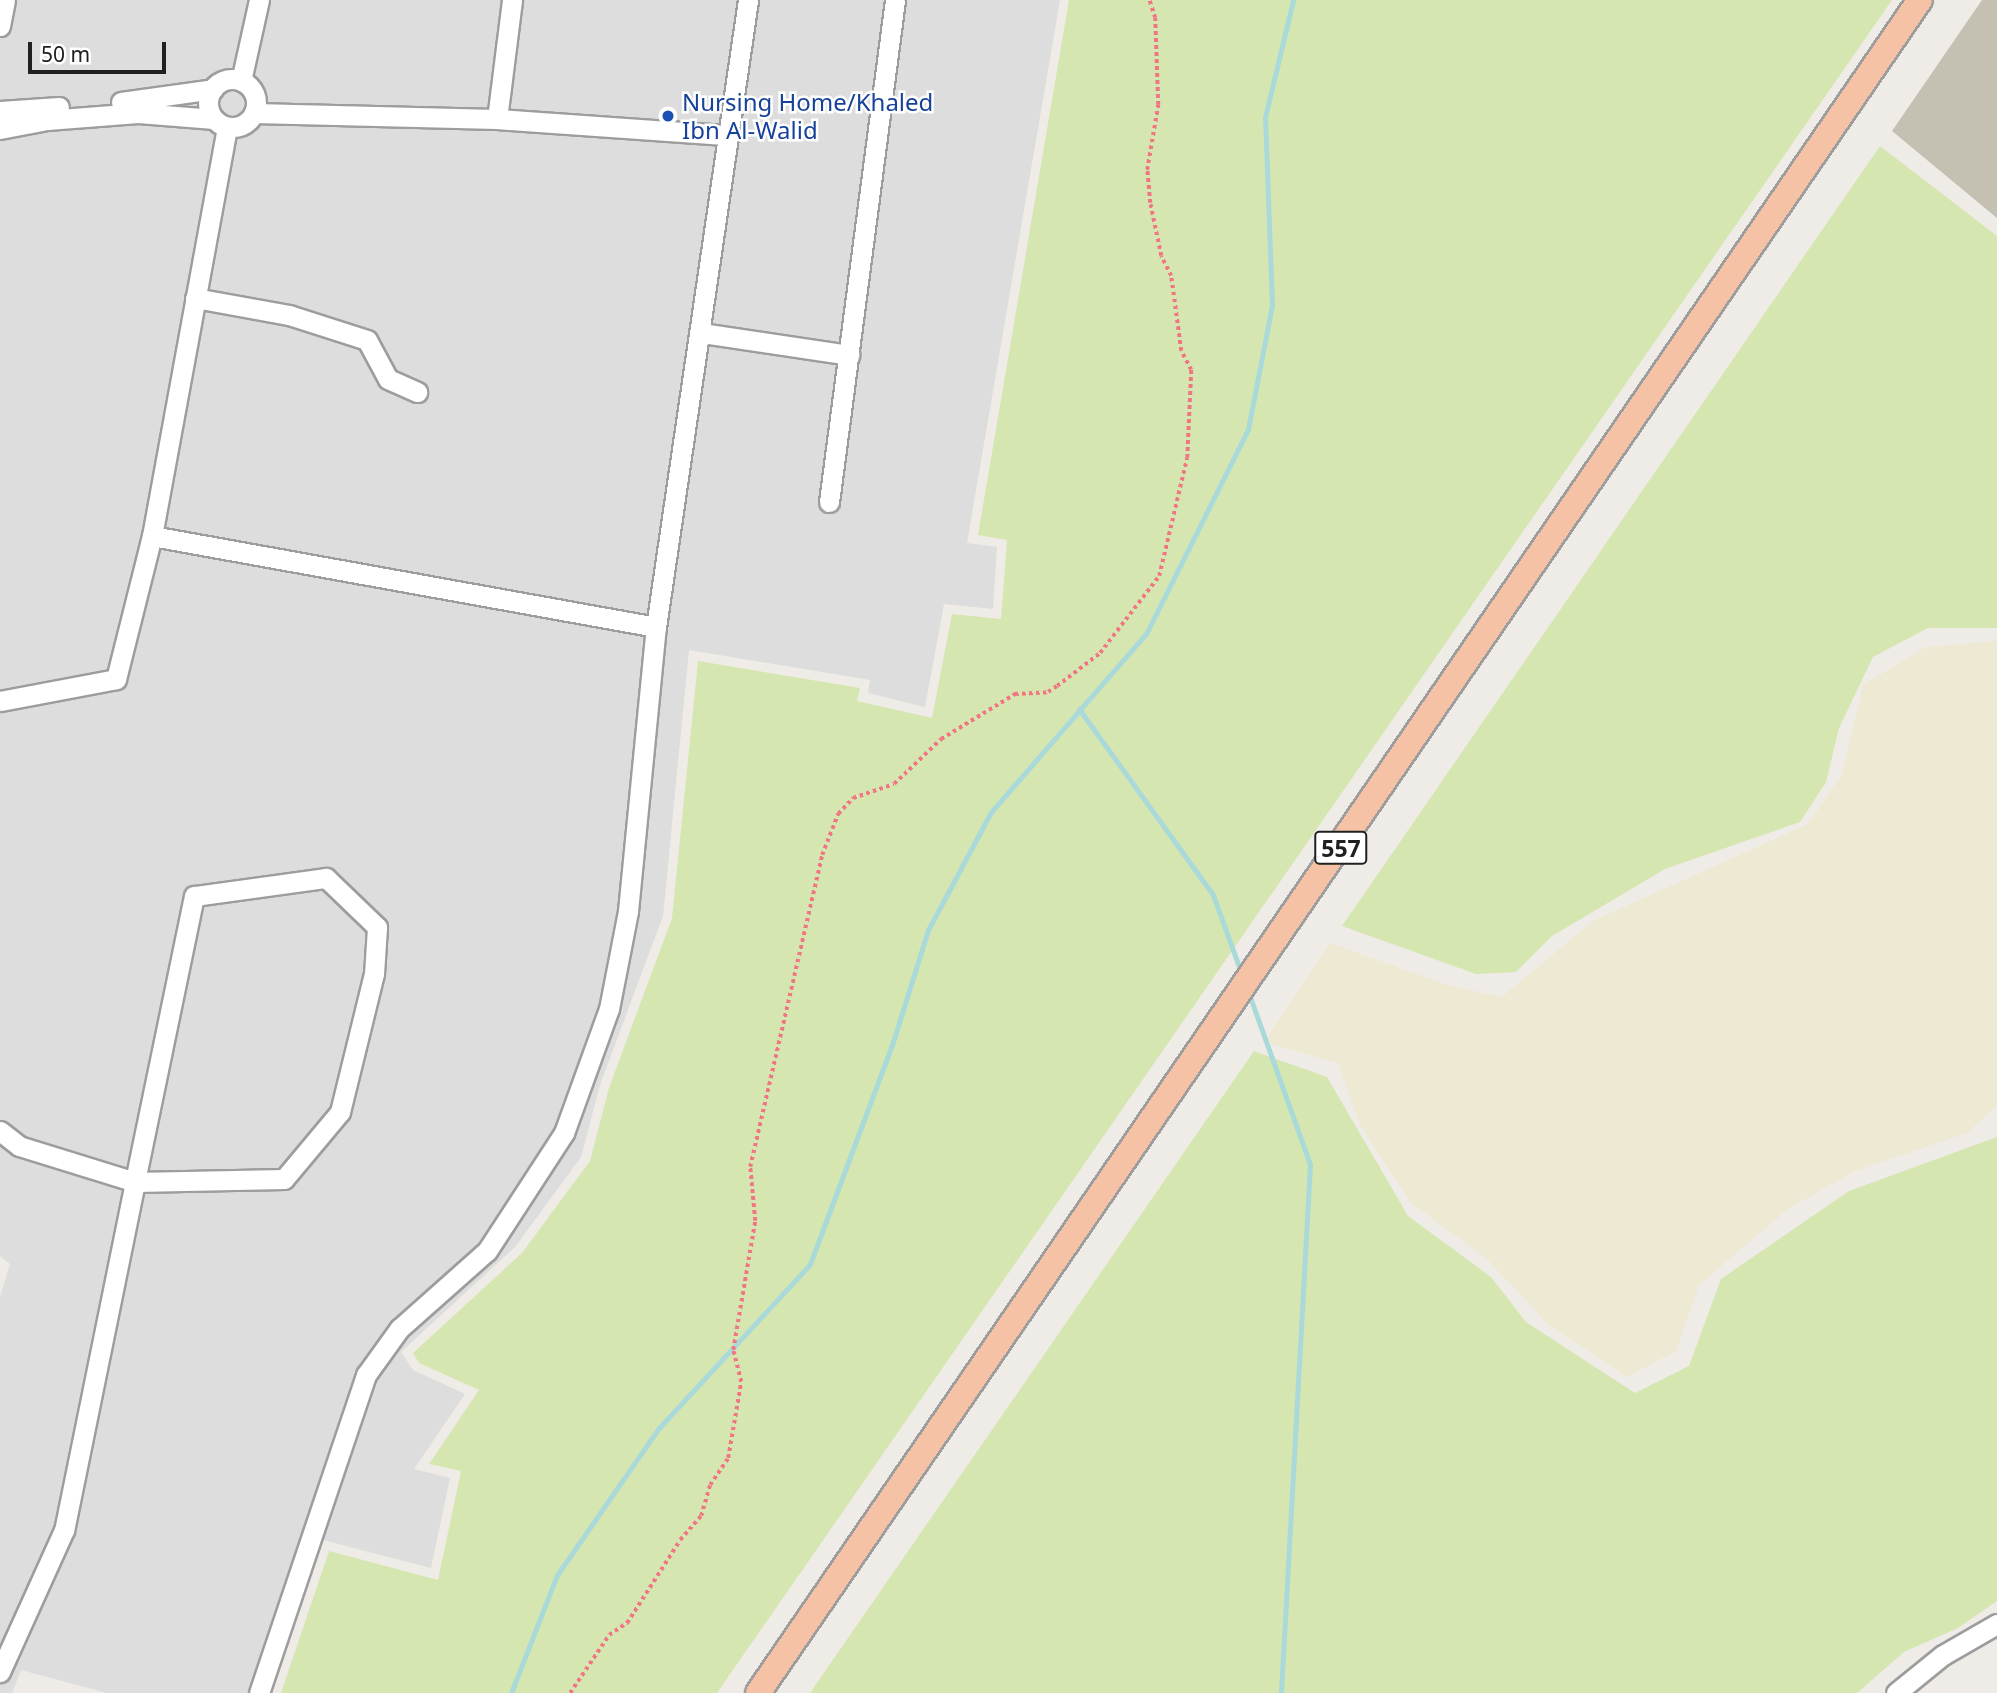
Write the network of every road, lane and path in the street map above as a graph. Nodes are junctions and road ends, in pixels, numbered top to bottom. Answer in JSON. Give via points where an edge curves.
{"nodes":[{"id":1,"x":5,"y":0,"type":"edge"},
{"id":2,"x":259,"y":0,"type":"edge"},
{"id":3,"x":512,"y":0,"type":"edge"},
{"id":4,"x":748,"y":0,"type":"edge"},
{"id":5,"x":895,"y":0,"type":"edge"},
{"id":6,"x":1149,"y":0,"type":"edge"},
{"id":7,"x":1920,"y":0,"type":"edge"},
{"id":8,"x":0,"y":26,"type":"edge"},
{"id":9,"x":241,"y":81,"type":"junction"},
{"id":10,"x":213,"y":89,"type":"junction"},
{"id":11,"x":0,"y":111,"type":"edge"},
{"id":12,"x":254,"y":113,"type":"junction"},
{"id":13,"x":497,"y":119,"type":"junction"},
{"id":14,"x":220,"y":123,"type":"junction"},
{"id":15,"x":0,"y":129,"type":"edge"},
{"id":16,"x":728,"y":135,"type":"junction"},
{"id":17,"x":195,"y":298,"type":"junction"},
{"id":18,"x":702,"y":333,"type":"junction"},
{"id":19,"x":849,"y":355,"type":"junction"},
{"id":20,"x":417,"y":392,"type":"dead end"},
{"id":21,"x":830,"y":502,"type":"dead end"},
{"id":22,"x":152,"y":536,"type":"junction"},
{"id":23,"x":656,"y":628,"type":"junction"},
{"id":24,"x":0,"y":701,"type":"edge"},
{"id":25,"x":0,"y":1131,"type":"edge"},
{"id":26,"x":135,"y":1182,"type":"junction"},
{"id":27,"x":1997,"y":1624,"type":"edge"},
{"id":28,"x":0,"y":1672,"type":"edge"},
{"id":29,"x":259,"y":1693,"type":"edge"},
{"id":30,"x":570,"y":1693,"type":"edge"},
{"id":31,"x":758,"y":1693,"type":"edge"},
{"id":32,"x":1896,"y":1693,"type":"edge"}],
"edges":[{"from":1,"to":8,"type":"street"},
{"from":2,"to":9,"type":"street"},
{"from":3,"to":13,"type":"street"},
{"from":4,"to":16,"type":"street"},
{"from":5,"to":19,"type":"street"},
{"from":6,"to":30,"type":"path","via":[[1158,105],[1147,170],[1150,203],[1161,256],[1171,276],[1181,351],[1191,370],[1187,458],[1159,576],[1100,653],[1058,686],[1048,692],[1015,694],[941,739],[894,784],[853,798],[838,814],[822,855],[750,1167],[755,1221],[733,1350],[741,1382],[728,1458],[710,1485],[701,1516],[680,1540],[627,1623],[609,1635]]},
{"from":7,"to":31,"type":"main road","number":"557"},
{"from":9,"to":10,"type":"street","via":[[226,80]]},
{"from":9,"to":12,"type":"street","via":[[255,98]]},
{"from":10,"to":11,"type":"street","via":[[150,100]]},
{"from":10,"to":14,"type":"street","via":[[208,104]]},
{"from":12,"to":13,"type":"street"},
{"from":12,"to":14,"type":"street","via":[[243,125]]},
{"from":13,"to":16,"type":"street"},
{"from":14,"to":15,"type":"street","via":[[138,113],[47,120]]},
{"from":14,"to":17,"type":"street"},
{"from":16,"to":18,"type":"street"},
{"from":17,"to":20,"type":"street","via":[[289,315],[367,340],[388,379]]},
{"from":17,"to":22,"type":"street"},
{"from":18,"to":19,"type":"street"},
{"from":18,"to":23,"type":"street"},
{"from":19,"to":21,"type":"street"},
{"from":22,"to":23,"type":"street"},
{"from":22,"to":24,"type":"street","via":[[116,679]]},
{"from":23,"to":29,"type":"street","via":[[628,911],[609,1009],[564,1133],[487,1251],[398,1329],[366,1376]]},
{"from":25,"to":26,"type":"street","via":[[19,1146]]},
{"from":26,"to":26,"type":"street","via":[[194,896],[326,878],[377,927],[374,974],[340,1112],[284,1179]]},
{"from":26,"to":28,"type":"street","via":[[64,1531]]},
{"from":27,"to":32,"type":"street","via":[[1943,1655]]}]}
